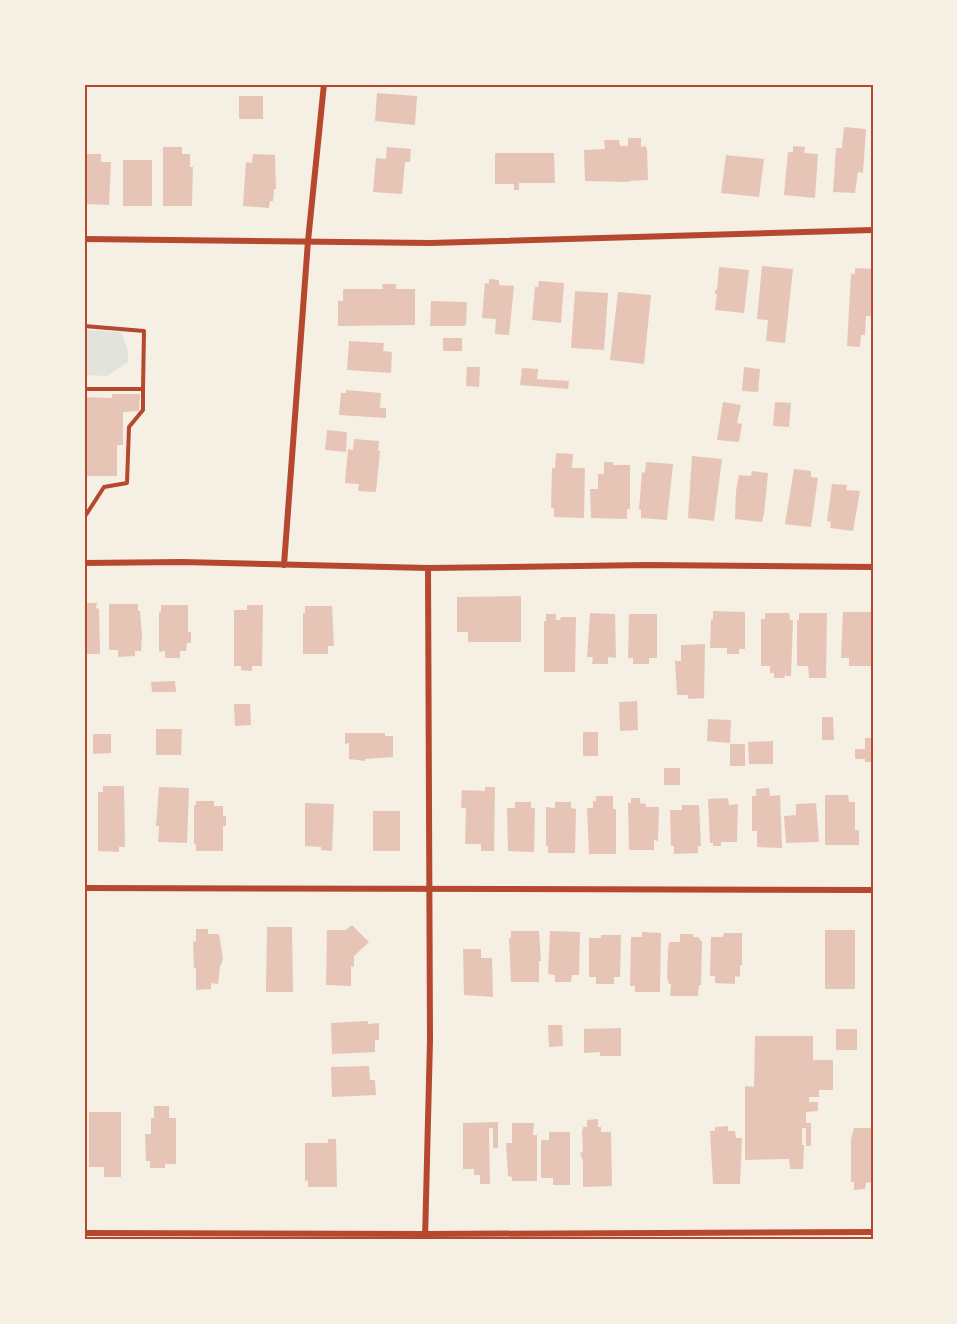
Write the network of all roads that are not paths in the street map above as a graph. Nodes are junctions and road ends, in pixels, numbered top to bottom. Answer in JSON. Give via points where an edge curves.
{"nodes":[{"id":1,"x":324,"y":84,"type":"edge"},
{"id":2,"x":873,"y":230,"type":"edge"},
{"id":3,"x":84,"y":239,"type":"edge"},
{"id":4,"x":308,"y":241,"type":"junction"},
{"id":5,"x":84,"y":563,"type":"edge"},
{"id":6,"x":284,"y":565,"type":"junction"},
{"id":7,"x":873,"y":567,"type":"edge"},
{"id":8,"x":428,"y":568,"type":"junction"},
{"id":9,"x":84,"y":888,"type":"edge"},
{"id":10,"x":429,"y":889,"type":"junction"},
{"id":11,"x":873,"y":890,"type":"edge"},
{"id":12,"x":873,"y":1232,"type":"edge"},
{"id":13,"x":84,"y":1233,"type":"edge"},
{"id":14,"x":426,"y":1237,"type":"edge"}],
"edges":[{"from":1,"to":4,"type":"street"},
{"from":2,"to":4,"type":"street","via":[[430,243]]},
{"from":3,"to":4,"type":"street"},
{"from":4,"to":6,"type":"street"},
{"from":5,"to":6,"type":"street"},
{"from":6,"to":8,"type":"street"},
{"from":7,"to":8,"type":"street"},
{"from":8,"to":10,"type":"street"},
{"from":9,"to":10,"type":"street"},
{"from":10,"to":11,"type":"street"},
{"from":10,"to":14,"type":"street"},
{"from":12,"to":14,"type":"street"},
{"from":13,"to":14,"type":"street"}]}
